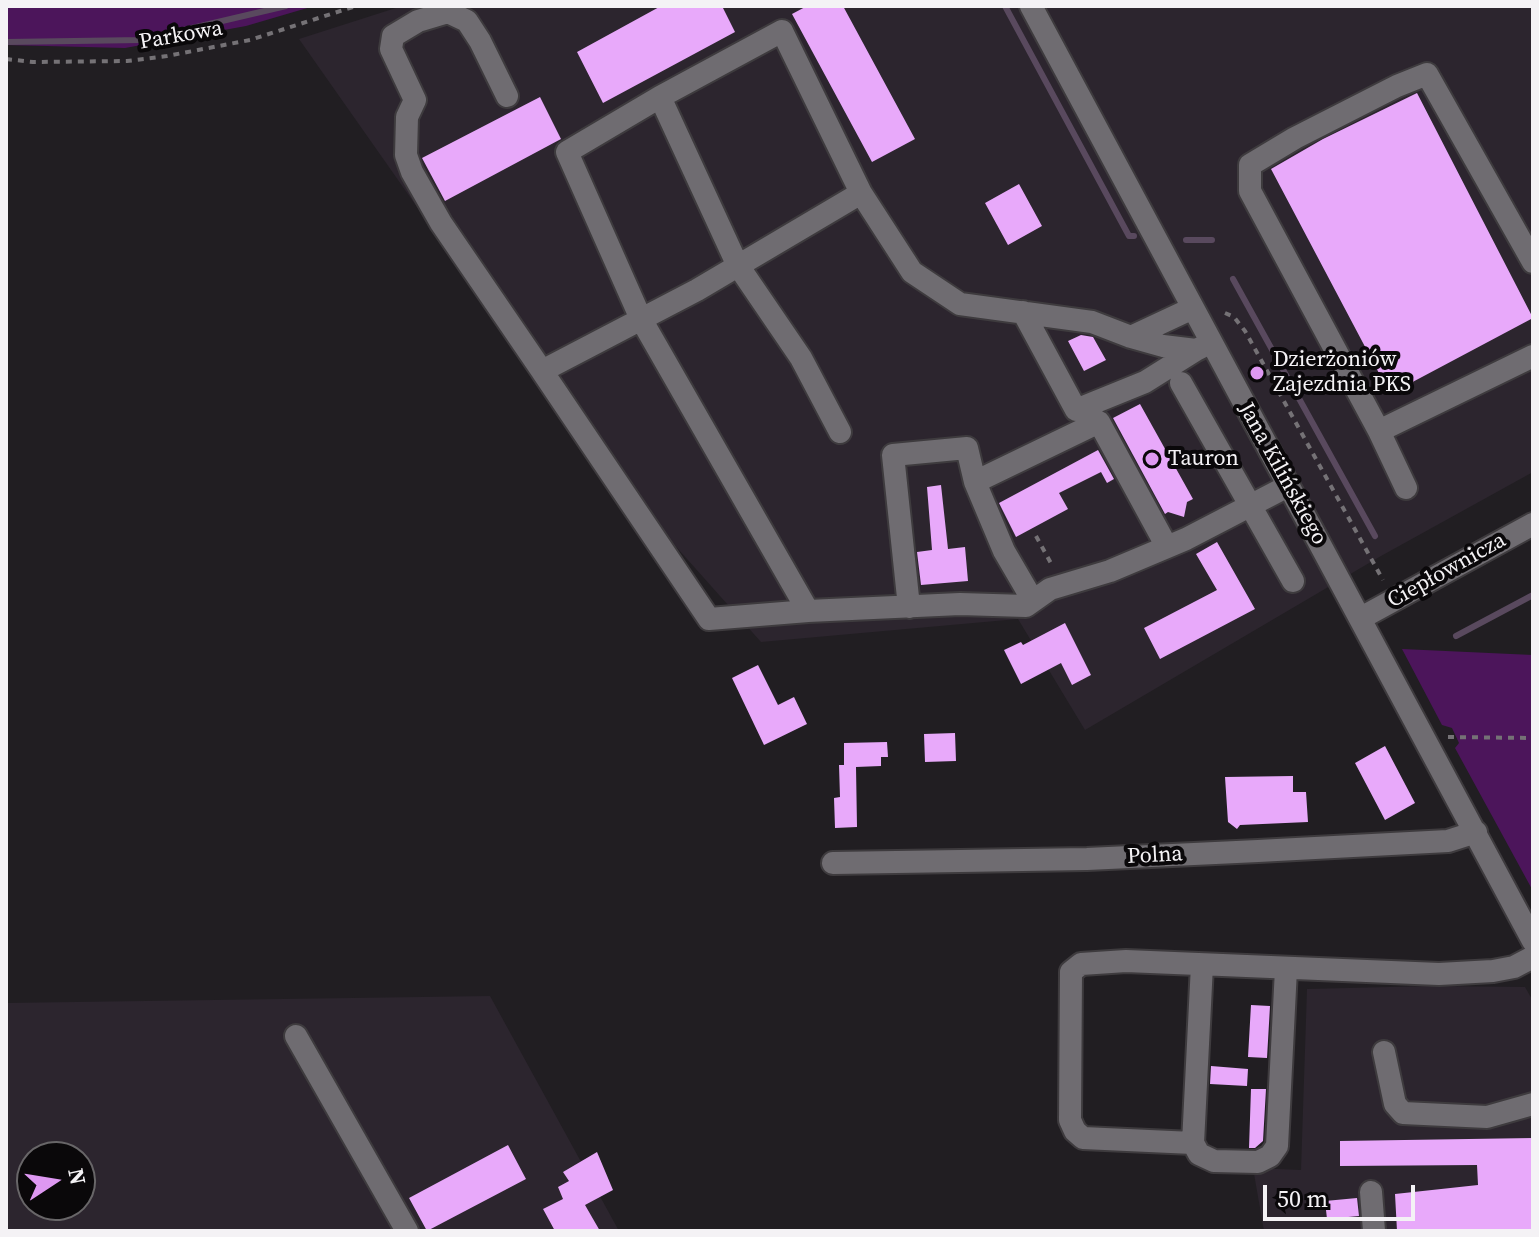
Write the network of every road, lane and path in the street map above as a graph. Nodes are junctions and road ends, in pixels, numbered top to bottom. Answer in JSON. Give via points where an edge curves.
{"nodes":[{"id":1,"x":356,"y":6,"type":"edge"},
{"id":2,"x":1031,"y":6,"type":"edge"},
{"id":3,"x":6,"y":59,"type":"edge"},
{"id":4,"x":507,"y":96,"type":"dead end"},
{"id":5,"x":660,"y":97,"type":"junction"},
{"id":6,"x":861,"y":193,"type":"junction"},
{"id":7,"x":1533,"y":262,"type":"edge"},
{"id":8,"x":737,"y":264,"type":"junction"},
{"id":9,"x":1193,"y":308,"type":"junction"},
{"id":10,"x":1023,"y":312,"type":"junction"},
{"id":11,"x":1225,"y":313,"type":"dead end"},
{"id":12,"x":641,"y":319,"type":"junction"},
{"id":13,"x":1131,"y":337,"type":"junction"},
{"id":14,"x":1204,"y":346,"type":"junction"},
{"id":15,"x":1533,"y":356,"type":"edge"},
{"id":16,"x":542,"y":371,"type":"junction"},
{"id":17,"x":1181,"y":383,"type":"dead end"},
{"id":18,"x":1379,"y":431,"type":"junction"},
{"id":19,"x":840,"y":432,"type":"dead end"},
{"id":20,"x":975,"y":482,"type":"junction"},
{"id":21,"x":1288,"y":486,"type":"junction"},
{"id":22,"x":1406,"y":488,"type":"dead end"},
{"id":23,"x":1251,"y":507,"type":"junction"},
{"id":24,"x":1533,"y":524,"type":"edge"},
{"id":25,"x":1167,"y":547,"type":"junction"},
{"id":26,"x":1383,"y":580,"type":"dead end"},
{"id":27,"x":1293,"y":581,"type":"dead end"},
{"id":28,"x":1032,"y":599,"type":"junction"},
{"id":29,"x":909,"y":607,"type":"junction"},
{"id":30,"x":808,"y":611,"type":"junction"},
{"id":31,"x":1361,"y":618,"type":"junction"},
{"id":32,"x":1426,"y":738,"type":"junction"},
{"id":33,"x":1533,"y":738,"type":"edge"},
{"id":34,"x":1476,"y":832,"type":"junction"},
{"id":35,"x":833,"y":863,"type":"dead end"},
{"id":36,"x":1533,"y":941,"type":"edge"},
{"id":37,"x":1533,"y":957,"type":"edge"},
{"id":38,"x":1202,"y":965,"type":"junction"},
{"id":39,"x":1286,"y":969,"type":"junction"},
{"id":40,"x":296,"y":1036,"type":"dead end"},
{"id":41,"x":1384,"y":1052,"type":"dead end"},
{"id":42,"x":1533,"y":1104,"type":"edge"},
{"id":43,"x":1193,"y":1143,"type":"junction"},
{"id":44,"x":1371,"y":1192,"type":"dead end"},
{"id":45,"x":407,"y":1231,"type":"edge"},
{"id":46,"x":1374,"y":1231,"type":"edge"}],
"edges":[{"from":1,"to":3,"type":"path","name":"Parkowa","via":[[250,40],[167,56],[127,61]]},
{"from":2,"to":9,"type":"street","name":"Jana Kilińskiego"},
{"from":4,"to":16,"type":"street","via":[[467,21],[448,12],[393,36],[391,49],[415,100],[407,117],[406,155],[412,172]]},
{"from":5,"to":6,"type":"street","via":[[782,31]]},
{"from":5,"to":8,"type":"street"},
{"from":5,"to":12,"type":"street","via":[[567,152]]},
{"from":6,"to":8,"type":"street"},
{"from":6,"to":10,"type":"street","via":[[912,272],[960,304]]},
{"from":7,"to":18,"type":"street","via":[[1427,74],[1250,165],[1250,191]]},
{"from":8,"to":12,"type":"street"},
{"from":8,"to":19,"type":"street","via":[[801,358]]},
{"from":9,"to":13,"type":"street"},
{"from":9,"to":14,"type":"street","name":"Jana Kilińskiego"},
{"from":10,"to":13,"type":"street","via":[[1092,322]]},
{"from":10,"to":14,"type":"street","via":[[1076,410],[1145,382]]},
{"from":11,"to":26,"type":"path","via":[[1245,331]]},
{"from":12,"to":16,"type":"street"},
{"from":12,"to":30,"type":"street"},
{"from":13,"to":14,"type":"street","via":[[1163,346]]},
{"from":14,"to":21,"type":"street","name":"Jana Kilińskiego"},
{"from":15,"to":18,"type":"street"},
{"from":16,"to":30,"type":"street","via":[[709,619]]},
{"from":17,"to":23,"type":"street"},
{"from":18,"to":22,"type":"street"},
{"from":20,"to":25,"type":"street","via":[[1099,422]]},
{"from":20,"to":28,"type":"street","via":[[1004,551]]},
{"from":20,"to":29,"type":"street","via":[[967,448],[893,455]]},
{"from":21,"to":23,"type":"street"},
{"from":21,"to":31,"type":"street","name":"Jana Kilińskiego"},
{"from":23,"to":25,"type":"street"},
{"from":23,"to":27,"type":"street"},
{"from":24,"to":31,"type":"street","name":"Ciepłownicza"},
{"from":25,"to":28,"type":"street"},
{"from":28,"to":29,"type":"street","via":[[1026,606]]},
{"from":29,"to":30,"type":"street"},
{"from":31,"to":32,"type":"street","name":"Jana Kilińskiego"},
{"from":32,"to":33,"type":"path"},
{"from":32,"to":34,"type":"street","name":"Jana Kilińskiego"},
{"from":34,"to":35,"type":"street","name":"Polna","via":[[1448,841],[1243,852]]},
{"from":34,"to":36,"type":"street","name":"Jana Kilińskiego"},
{"from":37,"to":39,"type":"street","via":[[1493,971],[1439,974]]},
{"from":38,"to":39,"type":"street"},
{"from":38,"to":43,"type":"street"},
{"from":38,"to":43,"type":"street","via":[[1126,961],[1081,964],[1071,972],[1070,1120],[1075,1131],[1083,1138]]},
{"from":39,"to":43,"type":"street","via":[[1277,1146],[1258,1162],[1214,1161],[1199,1154]]},
{"from":40,"to":45,"type":"street"},
{"from":41,"to":42,"type":"street","via":[[1395,1104],[1403,1113],[1487,1117]]},
{"from":44,"to":46,"type":"street"}]}
